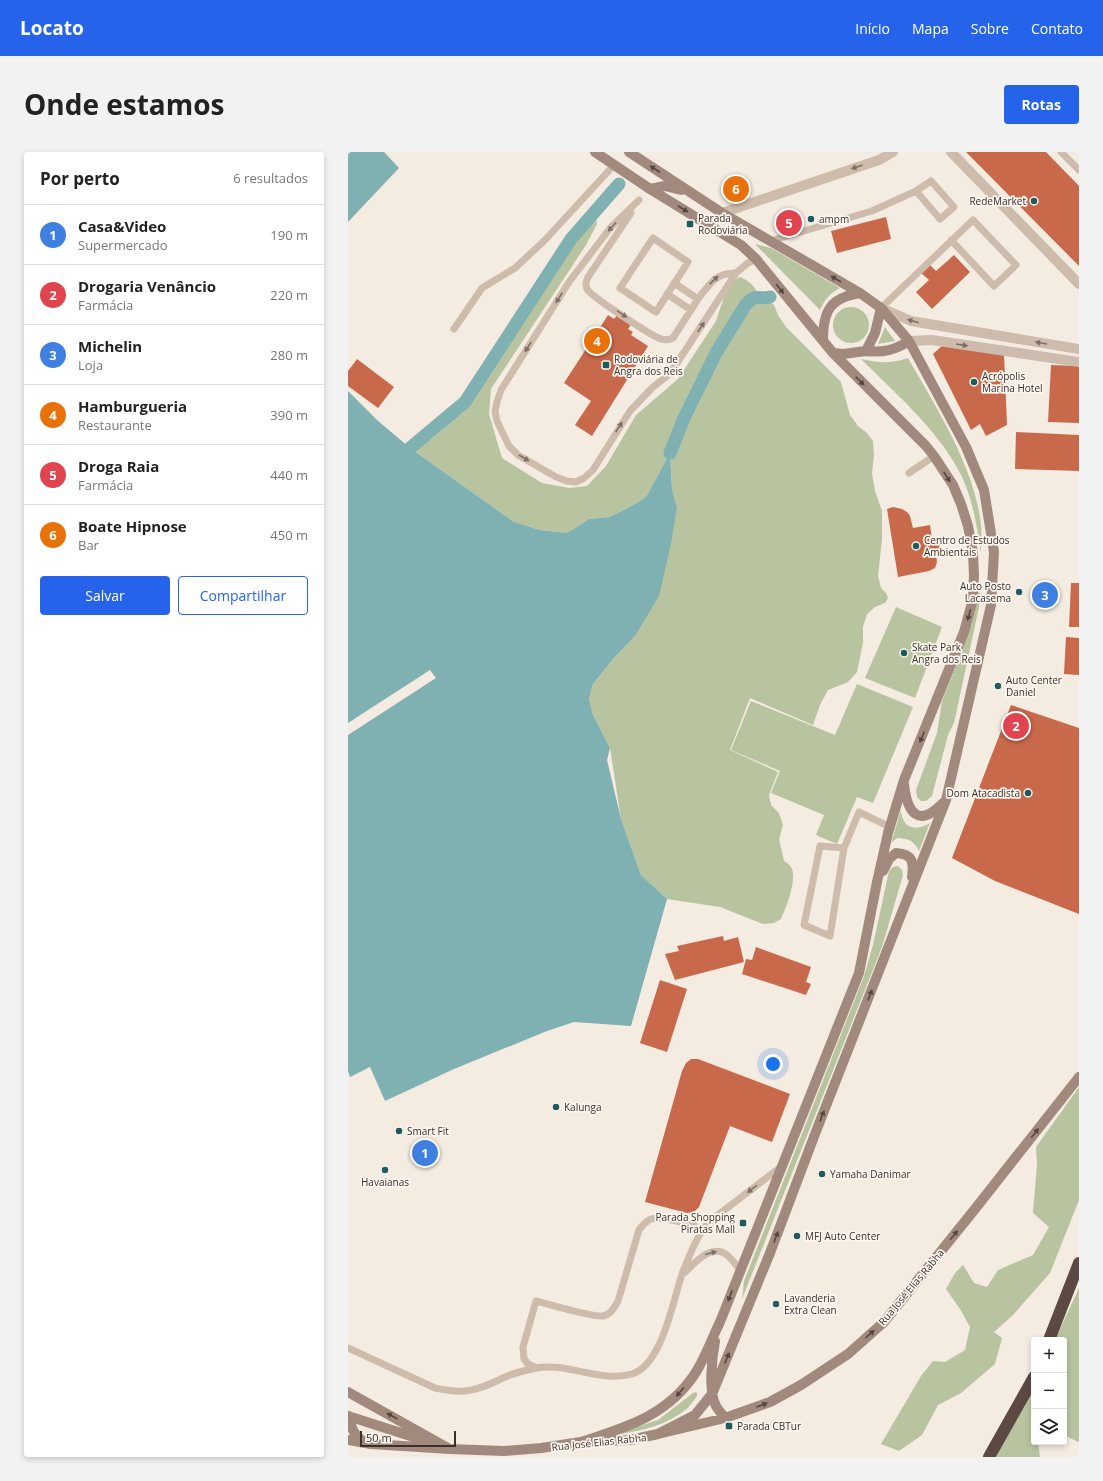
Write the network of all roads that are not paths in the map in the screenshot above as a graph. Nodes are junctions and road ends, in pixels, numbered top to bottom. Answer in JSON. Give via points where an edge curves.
{"nodes":[{"id":1,"x":595,"y":152,"type":"edge"},
{"id":2,"x":629,"y":152,"type":"edge"},
{"id":3,"x":893,"y":152,"type":"edge"},
{"id":4,"x":951,"y":152,"type":"edge"},
{"id":5,"x":1060,"y":152,"type":"edge"},
{"id":6,"x":614,"y":165,"type":"junction"},
{"id":7,"x":1079,"y":170,"type":"edge"},
{"id":8,"x":650,"y":189,"type":"junction"},
{"id":9,"x":916,"y":192,"type":"junction"},
{"id":10,"x":700,"y":198,"type":"junction"},
{"id":11,"x":639,"y":200,"type":"junction"},
{"id":12,"x":722,"y":212,"type":"junction"},
{"id":13,"x":951,"y":240,"type":"junction"},
{"id":14,"x":770,"y":241,"type":"junction"},
{"id":15,"x":756,"y":259,"type":"junction"},
{"id":16,"x":736,"y":273,"type":"junction"},
{"id":17,"x":674,"y":283,"type":"junction"},
{"id":18,"x":1079,"y":284,"type":"edge"},
{"id":19,"x":860,"y":293,"type":"junction"},
{"id":20,"x":667,"y":294,"type":"junction"},
{"id":21,"x":698,"y":299,"type":"junction"},
{"id":22,"x":881,"y":308,"type":"junction"},
{"id":23,"x":691,"y":310,"type":"junction"},
{"id":24,"x":454,"y":329,"type":"dead end"},
{"id":25,"x":823,"y":341,"type":"junction"},
{"id":26,"x":909,"y":341,"type":"junction"},
{"id":27,"x":1079,"y":349,"type":"edge"},
{"id":28,"x":866,"y":351,"type":"junction"},
{"id":29,"x":833,"y":354,"type":"junction"},
{"id":30,"x":1079,"y":362,"type":"edge"},
{"id":31,"x":934,"y":456,"type":"junction"},
{"id":32,"x":909,"y":473,"type":"dead end"},
{"id":33,"x":904,"y":780,"type":"junction"},
{"id":34,"x":946,"y":800,"type":"junction"},
{"id":35,"x":890,"y":827,"type":"junction"},
{"id":36,"x":844,"y":848,"type":"junction"},
{"id":37,"x":877,"y":882,"type":"junction"},
{"id":38,"x":910,"y":895,"type":"junction"},
{"id":39,"x":1079,"y":1077,"type":"edge"},
{"id":40,"x":783,"y":1165,"type":"junction"},
{"id":41,"x":694,"y":1225,"type":"dead end"},
{"id":42,"x":1079,"y":1263,"type":"edge"},
{"id":43,"x":740,"y":1270,"type":"junction"},
{"id":44,"x":682,"y":1274,"type":"junction"},
{"id":45,"x":720,"y":1322,"type":"junction"},
{"id":46,"x":1050,"y":1337,"type":"edge"},
{"id":47,"x":348,"y":1348,"type":"edge"},
{"id":48,"x":537,"y":1368,"type":"junction"},
{"id":49,"x":1031,"y":1381,"type":"edge"},
{"id":50,"x":348,"y":1392,"type":"edge"},
{"id":51,"x":712,"y":1394,"type":"junction"},
{"id":52,"x":348,"y":1414,"type":"edge"},
{"id":53,"x":725,"y":1418,"type":"junction"},
{"id":54,"x":658,"y":1434,"type":"junction"},
{"id":55,"x":348,"y":1440,"type":"edge"},
{"id":56,"x":581,"y":1442,"type":"junction"},
{"id":57,"x":367,"y":1444,"type":"junction"},
{"id":58,"x":450,"y":1449,"type":"junction"},
{"id":59,"x":989,"y":1457,"type":"edge"}],
"edges":[{"from":1,"to":6,"type":"main road"},
{"from":10,"to":2,"type":"main road","one_way":true},
{"from":3,"to":12,"type":"street","one_way":true,"via":[[879,160]]},
{"from":4,"to":18,"type":"street"},
{"from":5,"to":7,"type":"lane"},
{"from":6,"to":8,"type":"main road"},
{"from":6,"to":24,"type":"lane","via":[[545,240],[515,268],[482,288]]},
{"from":8,"to":10,"type":"main road","via":[[671,187]]},
{"from":8,"to":11,"type":"lane"},
{"from":8,"to":15,"type":"main road","one_way":true,"via":[[741,245]]},
{"from":9,"to":9,"type":"lane","via":[[931,181],[954,207],[940,219]]},
{"from":9,"to":14,"type":"lane","via":[[872,211]]},
{"from":10,"to":12,"type":"main road"},
{"from":11,"to":16,"type":"lane","one_way":true,"via":[[611,227],[569,282],[501,390],[496,411],[498,421],[509,446],[518,455],[556,478],[576,482],[584,478],[593,470],[630,411],[675,366]]},
{"from":11,"to":23,"type":"lane","one_way":true,"via":[[588,278],[587,290],[662,340],[673,338]]},
{"from":12,"to":14,"type":"main road"},
{"from":13,"to":13,"type":"lane","via":[[973,220],[1016,265],[994,286]]},
{"from":13,"to":22,"type":"lane"},
{"from":19,"to":14,"type":"main road","one_way":true},
{"from":15,"to":16,"type":"lane"},
{"from":15,"to":25,"type":"main road","one_way":true},
{"from":21,"to":16,"type":"lane","one_way":true,"via":[[717,276]]},
{"from":17,"to":20,"type":"lane"},
{"from":17,"to":20,"type":"lane","via":[[688,262],[652,238],[620,288],[656,312]]},
{"from":17,"to":21,"type":"lane"},
{"from":19,"to":22,"type":"main road"},
{"from":19,"to":25,"type":"main road","via":[[841,298],[828,309],[824,321]]},
{"from":20,"to":23,"type":"lane"},
{"from":21,"to":23,"type":"lane"},
{"from":22,"to":26,"type":"main road"},
{"from":27,"to":22,"type":"street","one_way":true,"via":[[912,321]]},
{"from":22,"to":28,"type":"main road","via":[[875,334]]},
{"from":25,"to":29,"type":"main road"},
{"from":26,"to":28,"type":"main road","via":[[890,350]]},
{"from":26,"to":30,"type":"street","one_way":true,"via":[[932,340]]},
{"from":26,"to":34,"type":"main road","via":[[966,447],[984,490],[994,552],[992,605]]},
{"from":28,"to":29,"type":"main road"},
{"from":29,"to":31,"type":"main road","one_way":true},
{"from":31,"to":32,"type":"lane"},
{"from":31,"to":33,"type":"main road","one_way":true,"via":[[953,485],[968,526],[973,553],[973,599],[964,632]]},
{"from":33,"to":34,"type":"main road","via":[[908,805],[912,812],[918,815],[926,816],[933,813]]},
{"from":33,"to":35,"type":"main road"},
{"from":34,"to":38,"type":"main road"},
{"from":35,"to":36,"type":"lane","via":[[859,812]]},
{"from":35,"to":37,"type":"main road"},
{"from":36,"to":36,"type":"lane","via":[[832,921],[830,936],[804,926],[820,846]]},
{"from":37,"to":38,"type":"main road","via":[[888,859],[896,853],[903,854],[910,858],[914,866]]},
{"from":37,"to":40,"type":"main road","via":[[859,973]]},
{"from":51,"to":38,"type":"main road","one_way":true},
{"from":53,"to":39,"type":"main road","name":"Rua José Elias Rabha","one_way":true,"via":[[770,1402],[802,1385],[848,1354],[884,1322]]},
{"from":40,"to":43,"type":"main road"},
{"from":40,"to":44,"type":"lane","one_way":true,"via":[[705,1227],[696,1240]]},
{"from":41,"to":48,"type":"lane","via":[[659,1218],[651,1219],[644,1224],[639,1230],[618,1301],[612,1312],[602,1316],[591,1315],[536,1301],[524,1347],[524,1359]]},
{"from":42,"to":46,"type":"highway"},
{"from":44,"to":43,"type":"lane","one_way":true,"via":[[713,1251],[727,1255]]},
{"from":43,"to":45,"type":"main road","one_way":true},
{"from":44,"to":48,"type":"lane","via":[[662,1339],[651,1359],[641,1370],[616,1376],[552,1367]]},
{"from":45,"to":51,"type":"main road","via":[[712,1356]]},
{"from":45,"to":56,"type":"main road","one_way":true,"via":[[696,1371],[678,1395],[658,1412],[627,1427]]},
{"from":47,"to":48,"type":"lane","via":[[435,1388],[447,1391],[480,1388],[511,1375]]},
{"from":49,"to":59,"type":"highway"},
{"from":58,"to":50,"type":"main road","one_way":true},
{"from":51,"to":53,"type":"main road","via":[[716,1407]]},
{"from":51,"to":54,"type":"main road","via":[[694,1415]]},
{"from":52,"to":57,"type":"main road","via":[[354,1433]]},
{"from":52,"to":58,"type":"main road","name":"Rua José Elias Rabha"},
{"from":53,"to":54,"type":"main road","name":"Rua José Elias Rabha"},
{"from":54,"to":56,"type":"main road","name":"Rua José Elias Rabha","via":[[630,1440]]},
{"from":55,"to":57,"type":"main road","name":"Rua José Elias Rabha"},
{"from":56,"to":58,"type":"main road","name":"Rua José Elias Rabha","via":[[511,1450]]},
{"from":57,"to":58,"type":"main road","name":"Rua José Elias Rabha"}]}
